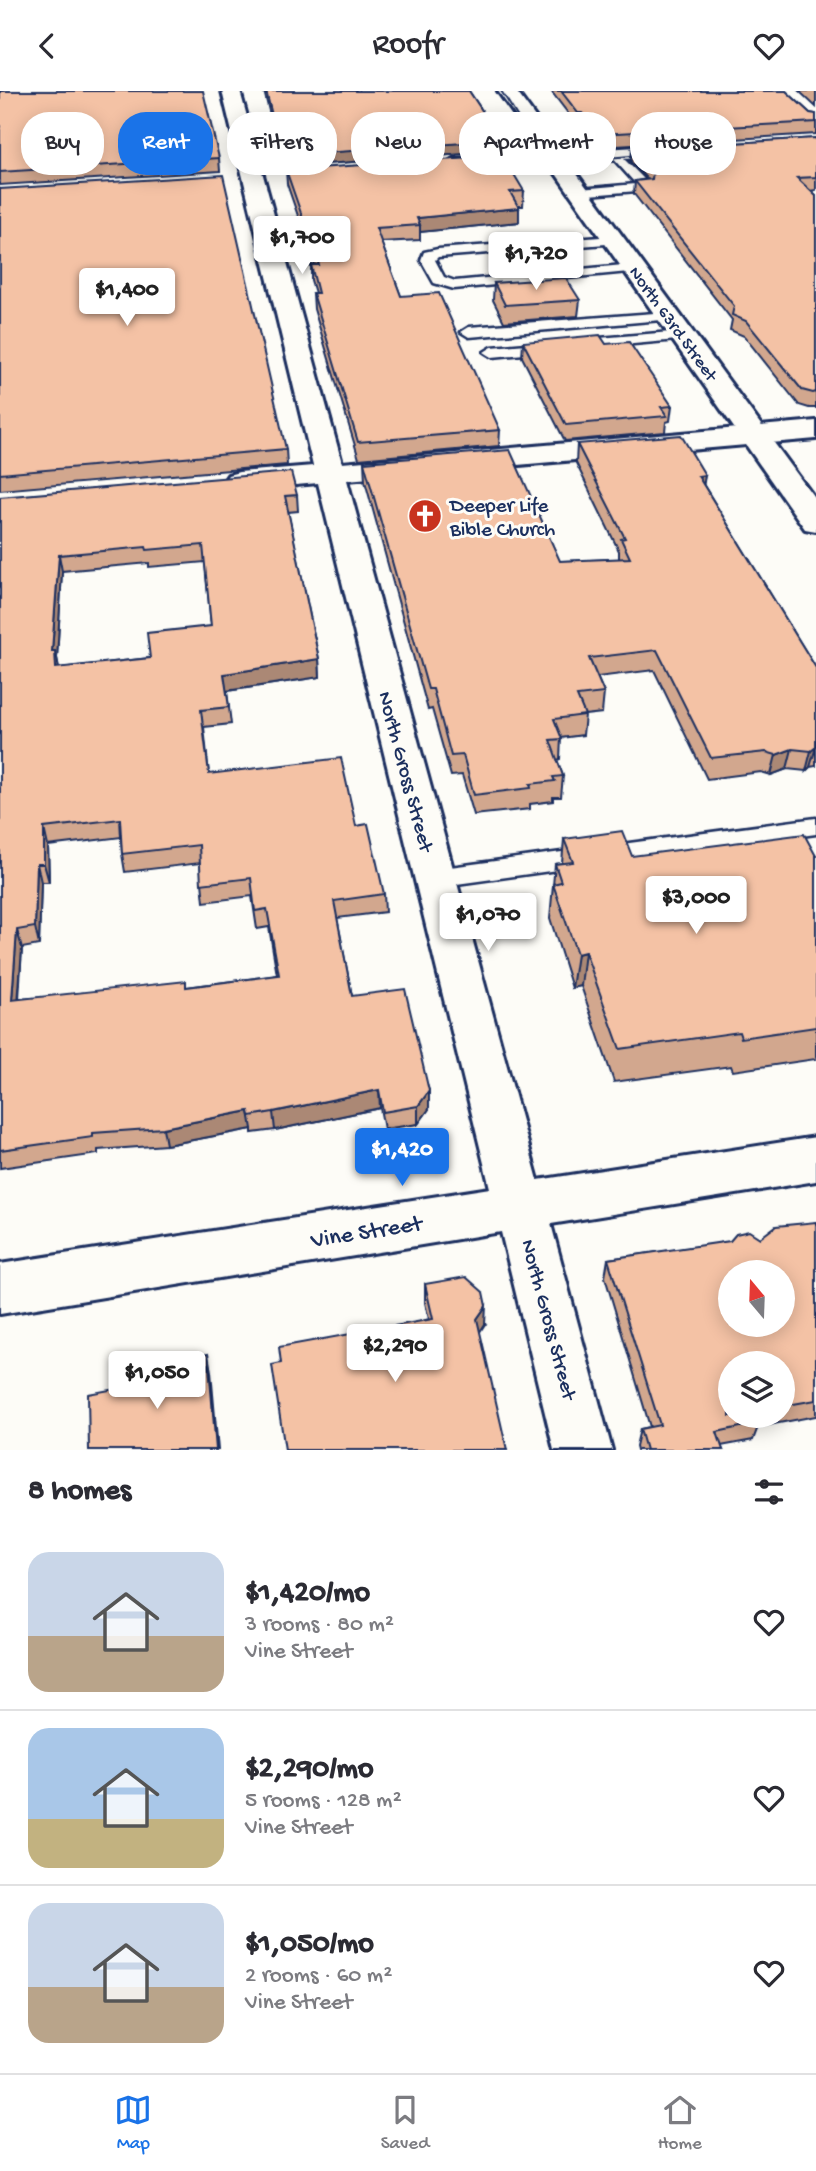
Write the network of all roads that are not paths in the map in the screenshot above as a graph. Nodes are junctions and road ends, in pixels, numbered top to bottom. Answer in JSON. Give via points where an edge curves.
{"nodes":[{"id":1,"x":231,"y":91,"type":"edge"},
{"id":2,"x":507,"y":91,"type":"edge"},
{"id":3,"x":522,"y":112,"type":"edge"},
{"id":4,"x":630,"y":154,"type":"edge"},
{"id":5,"x":616,"y":155,"type":"joint"},
{"id":6,"x":568,"y":175,"type":"edge"},
{"id":7,"x":281,"y":176,"type":"dead end"},
{"id":8,"x":254,"y":178,"type":"junction"},
{"id":9,"x":227,"y":180,"type":"edge"},
{"id":10,"x":580,"y":193,"type":"junction"},
{"id":11,"x":614,"y":240,"type":"junction"},
{"id":12,"x":634,"y":268,"type":"junction"},
{"id":13,"x":675,"y":326,"type":"junction"},
{"id":14,"x":469,"y":332,"type":"dead end"},
{"id":15,"x":492,"y":352,"type":"dead end"},
{"id":16,"x":816,"y":430,"type":"edge"},
{"id":17,"x":754,"y":436,"type":"junction"},
{"id":18,"x":330,"y":473,"type":"junction"},
{"id":19,"x":206,"y":484,"type":"edge"},
{"id":20,"x":816,"y":522,"type":"edge"},
{"id":21,"x":816,"y":825,"type":"edge"},
{"id":22,"x":435,"y":878,"type":"junction"},
{"id":23,"x":816,"y":1159,"type":"edge"},
{"id":24,"x":520,"y":1206,"type":"junction"},
{"id":25,"x":0,"y":1289,"type":"edge"},
{"id":26,"x":583,"y":1450,"type":"edge"}],
"edges":[{"from":1,"to":8,"type":"street","name":"North Gross Street"},
{"from":2,"to":3,"type":"street","name":"North 63rd Street"},
{"from":4,"to":5,"type":"street"},
{"from":5,"to":10,"type":"lane","via":[[645,187]]},
{"from":6,"to":10,"type":"street","name":"North 63rd Street"},
{"from":7,"to":8,"type":"street"},
{"from":8,"to":9,"type":"street"},
{"from":8,"to":18,"type":"street","name":"North Gross Street"},
{"from":10,"to":11,"type":"street","name":"North 63rd Street"},
{"from":11,"to":12,"type":"street","name":"North 63rd Street"},
{"from":11,"to":12,"type":"lane","via":[[438,253],[429,255],[428,260],[439,280],[454,285]]},
{"from":12,"to":13,"type":"street","name":"North 63rd Street"},
{"from":13,"to":14,"type":"lane"},
{"from":13,"to":15,"type":"lane"},
{"from":13,"to":17,"type":"street","name":"North 63rd Street"},
{"from":16,"to":17,"type":"street"},
{"from":17,"to":18,"type":"street"},
{"from":17,"to":20,"type":"street","name":"North 63rd Street"},
{"from":18,"to":19,"type":"street"},
{"from":18,"to":22,"type":"street","name":"North Gross Street"},
{"from":21,"to":22,"type":"lane"},
{"from":22,"to":24,"type":"street","name":"North Gross Street"},
{"from":23,"to":24,"type":"street","name":"Vine Street"},
{"from":24,"to":25,"type":"street","name":"Vine Street"},
{"from":24,"to":26,"type":"street","name":"North Gross Street"}]}
